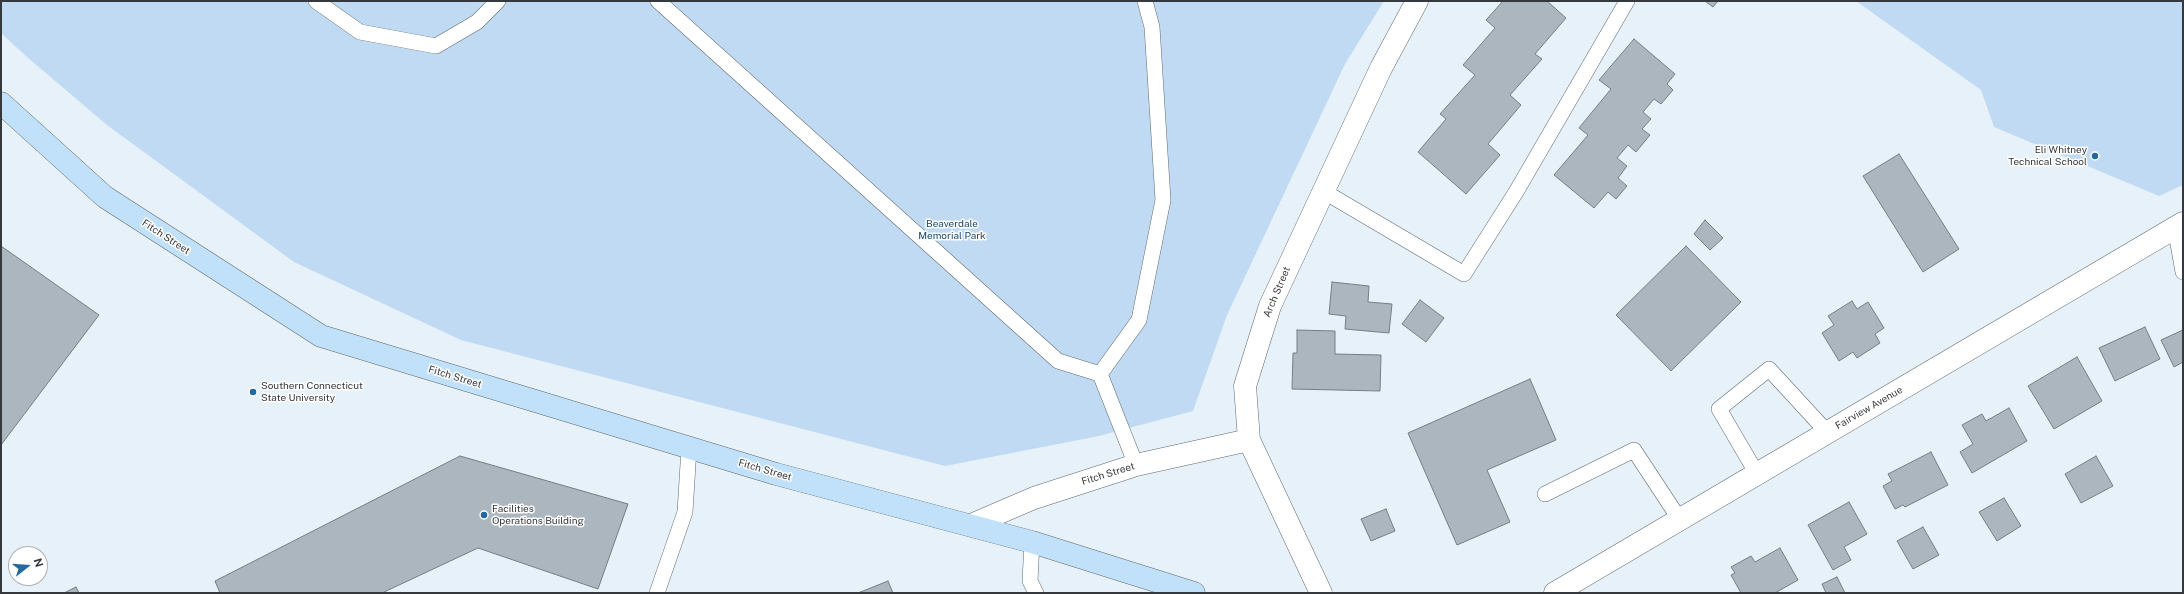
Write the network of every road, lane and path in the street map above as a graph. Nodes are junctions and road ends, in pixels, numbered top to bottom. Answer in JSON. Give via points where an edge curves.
{"nodes":[{"id":1,"x":316,"y":1,"type":"edge"},
{"id":2,"x":498,"y":1,"type":"edge"},
{"id":3,"x":658,"y":1,"type":"edge"},
{"id":4,"x":1145,"y":1,"type":"edge"},
{"id":5,"x":1418,"y":1,"type":"edge"},
{"id":6,"x":1627,"y":1,"type":"edge"},
{"id":7,"x":1,"y":104,"type":"edge"},
{"id":8,"x":1323,"y":191,"type":"junction"},
{"id":9,"x":2179,"y":225,"type":"edge"},
{"id":10,"x":2183,"y":272,"type":"edge"},
{"id":11,"x":1100,"y":374,"type":"junction"},
{"id":12,"x":1827,"y":432,"type":"junction"},
{"id":13,"x":1249,"y":440,"type":"junction"},
{"id":14,"x":689,"y":448,"type":"junction"},
{"id":15,"x":1136,"y":465,"type":"junction"},
{"id":16,"x":1757,"y":474,"type":"junction"},
{"id":17,"x":1545,"y":494,"type":"dead end"},
{"id":18,"x":1680,"y":520,"type":"junction"},
{"id":19,"x":971,"y":525,"type":"junction"},
{"id":20,"x":1032,"y":542,"type":"junction"},
{"id":21,"x":1147,"y":586,"type":"edge"},
{"id":22,"x":657,"y":593,"type":"edge"},
{"id":23,"x":1036,"y":593,"type":"edge"},
{"id":24,"x":1194,"y":593,"type":"edge"},
{"id":25,"x":1321,"y":593,"type":"edge"},
{"id":26,"x":1555,"y":593,"type":"edge"}],
"edges":[{"from":1,"to":2,"type":"lane","via":[[360,32],[436,46],[477,22]]},
{"from":3,"to":11,"type":"lane","via":[[1058,361]]},
{"from":4,"to":11,"type":"lane","via":[[1152,27],[1163,200],[1139,320]]},
{"from":5,"to":8,"type":"street","name":"Arch Street","via":[[1381,68]]},
{"from":6,"to":8,"type":"lane","via":[[1516,192],[1464,274]]},
{"from":7,"to":14,"type":"main road","name":"Fitch Street","via":[[105,198],[321,336]]},
{"from":8,"to":13,"type":"street","name":"Arch Street","via":[[1270,306],[1245,386]]},
{"from":9,"to":10,"type":"lane"},
{"from":9,"to":12,"type":"street","name":"Fairview Avenue"},
{"from":11,"to":15,"type":"lane"},
{"from":12,"to":16,"type":"street","name":"Fairview Avenue"},
{"from":12,"to":16,"type":"lane","via":[[1769,369],[1719,409]]},
{"from":13,"to":15,"type":"street","name":"Fitch Street"},
{"from":13,"to":25,"type":"street","name":"Arch Street"},
{"from":14,"to":19,"type":"main road","name":"Fitch Street","via":[[776,474]]},
{"from":14,"to":22,"type":"lane","via":[[685,512]]},
{"from":15,"to":19,"type":"street","name":"Fitch Street","via":[[1034,498]]},
{"from":16,"to":18,"type":"street","name":"Fairview Avenue"},
{"from":17,"to":18,"type":"lane","via":[[1634,450]]},
{"from":18,"to":26,"type":"street","name":"Fairview Avenue"},
{"from":19,"to":20,"type":"main road","name":"Fitch Street"},
{"from":20,"to":21,"type":"main road","name":"Fitch Street"},
{"from":20,"to":23,"type":"lane","via":[[1030,581]]},
{"from":21,"to":24,"type":"main road","name":"Fitch Street"}]}
